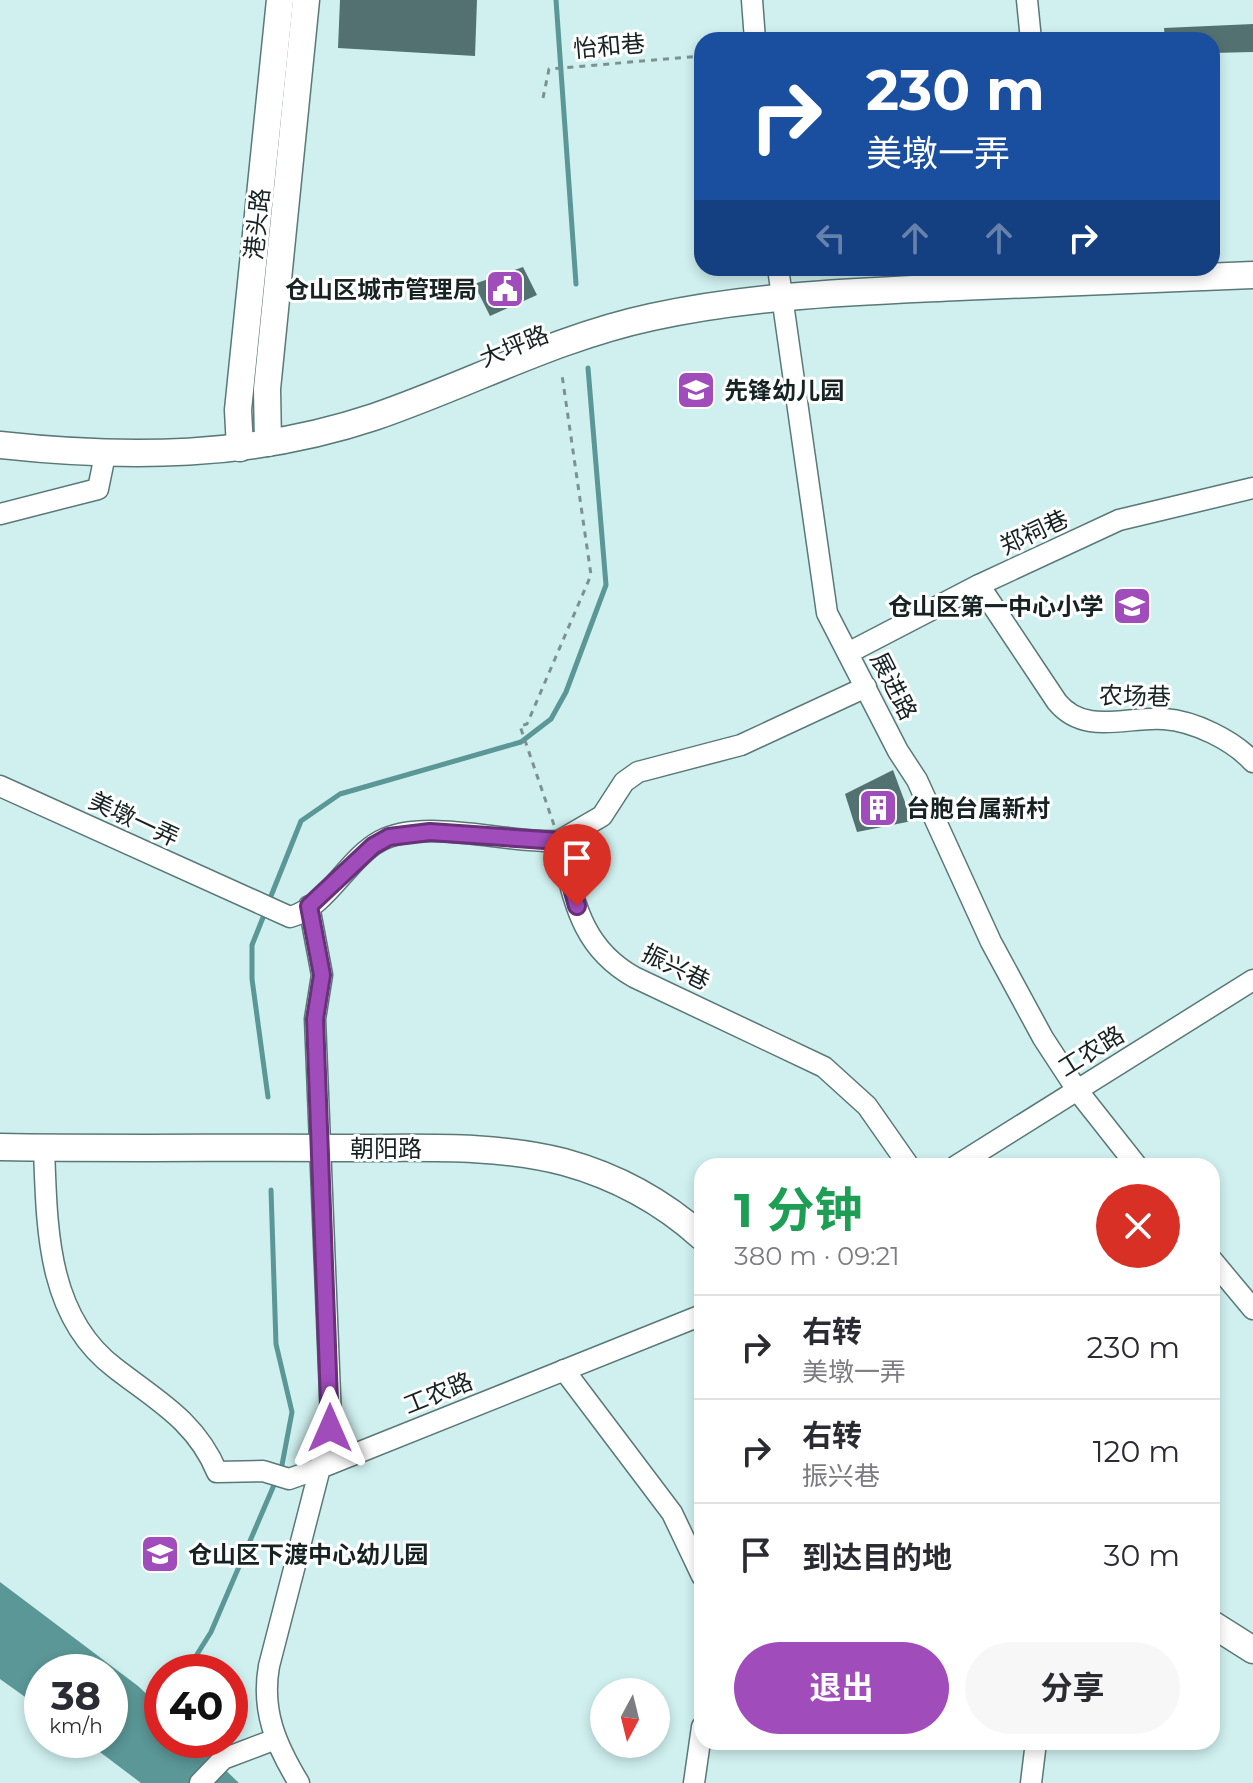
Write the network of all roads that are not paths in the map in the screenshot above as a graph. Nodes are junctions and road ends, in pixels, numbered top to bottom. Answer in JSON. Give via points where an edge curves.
{"nodes":[{"id":1,"x":280,"y":0,"type":"edge"},
{"id":2,"x":306,"y":0,"type":"edge"},
{"id":3,"x":752,"y":0,"type":"edge"},
{"id":4,"x":1027,"y":0,"type":"edge"},
{"id":5,"x":754,"y":32,"type":"edge"},
{"id":6,"x":1030,"y":32,"type":"edge"},
{"id":7,"x":1253,"y":258,"type":"edge"},
{"id":8,"x":1220,"y":260,"type":"edge"},
{"id":9,"x":1220,"y":275,"type":"edge"},
{"id":10,"x":1253,"y":275,"type":"edge"},
{"id":11,"x":877,"y":276,"type":"edge"},
{"id":12,"x":1036,"y":276,"type":"edge"},
{"id":13,"x":779,"y":281,"type":"edge"},
{"id":14,"x":0,"y":429,"type":"edge"},
{"id":15,"x":267,"y":437,"type":"junction"},
{"id":16,"x":240,"y":441,"type":"junction"},
{"id":17,"x":0,"y":445,"type":"edge"},
{"id":18,"x":105,"y":455,"type":"junction"},
{"id":19,"x":1253,"y":488,"type":"edge"},
{"id":20,"x":0,"y":514,"type":"edge"},
{"id":21,"x":979,"y":585,"type":"junction"},
{"id":22,"x":848,"y":653,"type":"junction"},
{"id":23,"x":866,"y":687,"type":"junction"},
{"id":24,"x":1253,"y":762,"type":"edge"},
{"id":25,"x":0,"y":786,"type":"edge"},
{"id":26,"x":559,"y":841,"type":"junction"},
{"id":27,"x":309,"y":906,"type":"junction"},
{"id":28,"x":1253,"y":980,"type":"edge"},
{"id":29,"x":1077,"y":1090,"type":"junction"},
{"id":30,"x":0,"y":1147,"type":"edge"},
{"id":31,"x":319,"y":1147,"type":"junction"},
{"id":32,"x":44,"y":1148,"type":"junction"},
{"id":33,"x":903,"y":1158,"type":"edge"},
{"id":34,"x":969,"y":1158,"type":"edge"},
{"id":35,"x":1131,"y":1158,"type":"edge"},
{"id":36,"x":694,"y":1231,"type":"edge"},
{"id":37,"x":1220,"y":1270,"type":"edge"},
{"id":38,"x":1253,"y":1309,"type":"edge"},
{"id":39,"x":694,"y":1318,"type":"edge"},
{"id":40,"x":564,"y":1370,"type":"junction"},
{"id":41,"x":320,"y":1468,"type":"junction"},
{"id":42,"x":694,"y":1559,"type":"edge"},
{"id":43,"x":1220,"y":1629,"type":"edge"},
{"id":44,"x":1253,"y":1650,"type":"edge"},
{"id":45,"x":276,"y":1739,"type":"junction"},
{"id":46,"x":699,"y":1750,"type":"edge"},
{"id":47,"x":1035,"y":1750,"type":"edge"},
{"id":48,"x":200,"y":1783,"type":"edge"},
{"id":49,"x":299,"y":1783,"type":"edge"},
{"id":50,"x":694,"y":1783,"type":"edge"},
{"id":51,"x":1031,"y":1783,"type":"edge"}],
"edges":[{"from":1,"to":16,"type":"main road","name":"港头路"},
{"from":2,"to":15,"type":"main road","name":"港头路","via":[[267,389]]},
{"from":3,"to":5,"type":"street"},
{"from":4,"to":6,"type":"street"},
{"from":7,"to":8,"type":"main road"},
{"from":9,"to":10,"type":"main road"},
{"from":11,"to":13,"type":"main road"},
{"from":12,"to":13,"type":"main road"},
{"from":13,"to":15,"type":"main road","name":"大坪路","via":[[663,315],[598,323],[555,336]]},
{"from":13,"to":22,"type":"street","name":"展进路","via":[[823,599]]},
{"from":14,"to":16,"type":"main road","name":"大坪路","via":[[122,441]]},
{"from":15,"to":16,"type":"main road","name":"大坪路"},
{"from":16,"to":18,"type":"main road","via":[[194,454]]},
{"from":17,"to":18,"type":"main road"},
{"from":18,"to":20,"type":"street","via":[[98,489]]},
{"from":19,"to":21,"type":"street","name":"郑祠巷","via":[[1119,520]]},
{"from":21,"to":22,"type":"street","name":"郑祠巷"},
{"from":21,"to":24,"type":"street","name":"农场巷","via":[[1069,715],[1096,723],[1159,718],[1183,722],[1234,745]]},
{"from":22,"to":23,"type":"street","name":"展进路"},
{"from":23,"to":26,"type":"street","via":[[755,740],[638,772],[624,782],[602,816]]},
{"from":23,"to":29,"type":"street","name":"展进路","via":[[917,780],[991,942]]},
{"from":25,"to":27,"type":"street","name":"美墩一弄","via":[[280,914],[295,916]]},
{"from":26,"to":27,"type":"street","via":[[430,832],[389,837]]},
{"from":26,"to":33,"type":"street","name":"振兴巷","via":[[584,926],[609,961],[824,1067],[867,1106]]},
{"from":27,"to":31,"type":"street","via":[[322,975],[315,1019]]},
{"from":28,"to":29,"type":"street","name":"工农路"},
{"from":29,"to":34,"type":"street","name":"工农路"},
{"from":29,"to":35,"type":"street","name":"展进路"},
{"from":30,"to":32,"type":"main road","name":"朝阳路"},
{"from":31,"to":32,"type":"main road","name":"朝阳路"},
{"from":31,"to":36,"type":"main road","name":"朝阳路","via":[[465,1149],[553,1160],[625,1185]]},
{"from":31,"to":41,"type":"street","via":[[331,1419]]},
{"from":32,"to":41,"type":"street","name":"工农路","via":[[51,1257],[74,1323],[111,1366],[176,1412],[217,1472],[263,1471],[289,1479]]},
{"from":37,"to":38,"type":"street"},
{"from":39,"to":40,"type":"street","name":"工农路"},
{"from":40,"to":41,"type":"street","name":"工农路"},
{"from":40,"to":42,"type":"street","via":[[672,1513]]},
{"from":41,"to":45,"type":"street","via":[[267,1676],[266,1709]]},
{"from":43,"to":44,"type":"main road"},
{"from":45,"to":48,"type":"street","via":[[223,1759]]},
{"from":45,"to":49,"type":"street"},
{"from":46,"to":50,"type":"street"},
{"from":47,"to":51,"type":"street"}]}
